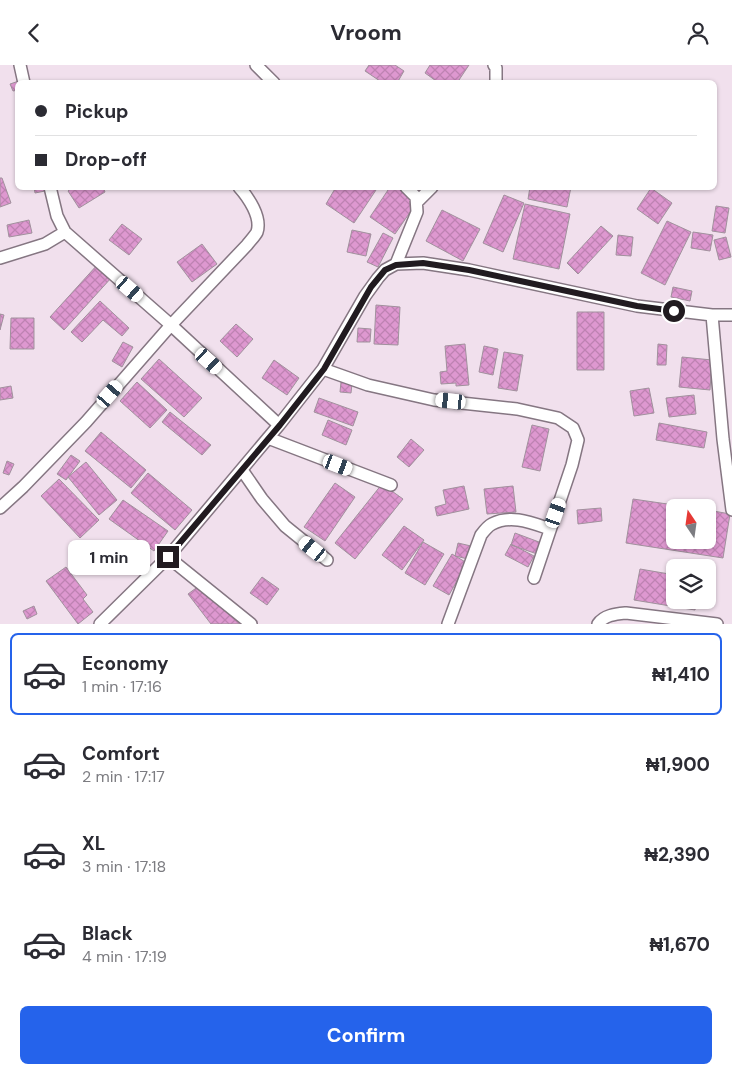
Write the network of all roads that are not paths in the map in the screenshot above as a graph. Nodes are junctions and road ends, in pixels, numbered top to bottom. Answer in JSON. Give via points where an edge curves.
{"nodes":[{"id":1,"x":20,"y":65,"type":"edge"},
{"id":2,"x":256,"y":65,"type":"edge"},
{"id":3,"x":494,"y":65,"type":"edge"},
{"id":4,"x":23,"y":80,"type":"edge"},
{"id":5,"x":271,"y":80,"type":"edge"},
{"id":6,"x":496,"y":80,"type":"edge"},
{"id":7,"x":51,"y":190,"type":"edge"},
{"id":8,"x":242,"y":190,"type":"edge"},
{"id":9,"x":409,"y":190,"type":"edge"},
{"id":10,"x":429,"y":190,"type":"edge"},
{"id":11,"x":418,"y":202,"type":"junction"},
{"id":12,"x":65,"y":232,"type":"junction"},
{"id":13,"x":0,"y":258,"type":"edge"},
{"id":14,"x":396,"y":265,"type":"junction"},
{"id":15,"x":712,"y":315,"type":"junction"},
{"id":16,"x":732,"y":315,"type":"edge"},
{"id":17,"x":170,"y":325,"type":"junction"},
{"id":18,"x":324,"y":369,"type":"junction"},
{"id":19,"x":280,"y":425,"type":"junction"},
{"id":20,"x":268,"y":438,"type":"junction"},
{"id":21,"x":242,"y":469,"type":"junction"},
{"id":22,"x":391,"y":485,"type":"dead end"},
{"id":23,"x":0,"y":508,"type":"edge"},
{"id":24,"x":732,"y":510,"type":"edge"},
{"id":25,"x":550,"y":529,"type":"junction"},
{"id":26,"x":168,"y":557,"type":"junction"},
{"id":27,"x":327,"y":560,"type":"dead end"},
{"id":28,"x":534,"y":578,"type":"dead end"},
{"id":29,"x":100,"y":624,"type":"edge"},
{"id":30,"x":251,"y":624,"type":"edge"},
{"id":31,"x":448,"y":624,"type":"edge"},
{"id":32,"x":598,"y":624,"type":"edge"},
{"id":33,"x":718,"y":624,"type":"edge"}],
"edges":[{"from":1,"to":4,"type":"street"},
{"from":2,"to":5,"type":"street"},
{"from":3,"to":6,"type":"street"},
{"from":7,"to":12,"type":"street"},
{"from":8,"to":17,"type":"street","via":[[255,213],[257,232]]},
{"from":9,"to":11,"type":"street"},
{"from":10,"to":11,"type":"street"},
{"from":11,"to":14,"type":"street","via":[[415,220]]},
{"from":12,"to":13,"type":"street","via":[[45,244]]},
{"from":12,"to":17,"type":"street"},
{"from":14,"to":15,"type":"street","via":[[423,263],[469,270],[637,306]]},
{"from":14,"to":18,"type":"street","via":[[385,270],[365,296]]},
{"from":15,"to":16,"type":"street"},
{"from":15,"to":24,"type":"street"},
{"from":17,"to":19,"type":"street"},
{"from":17,"to":23,"type":"street","via":[[86,422]]},
{"from":18,"to":19,"type":"street"},
{"from":18,"to":25,"type":"street","via":[[368,385],[434,399],[517,409],[558,418],[573,427],[578,440]]},
{"from":19,"to":20,"type":"street"},
{"from":20,"to":21,"type":"street"},
{"from":20,"to":22,"type":"street"},
{"from":21,"to":26,"type":"street"},
{"from":21,"to":27,"type":"street","via":[[285,526]]},
{"from":25,"to":28,"type":"street"},
{"from":25,"to":31,"type":"street","via":[[522,520],[506,519],[492,524],[481,535]]},
{"from":26,"to":29,"type":"street"},
{"from":26,"to":30,"type":"street"},
{"from":32,"to":33,"type":"street","via":[[612,615],[626,613]]}]}
